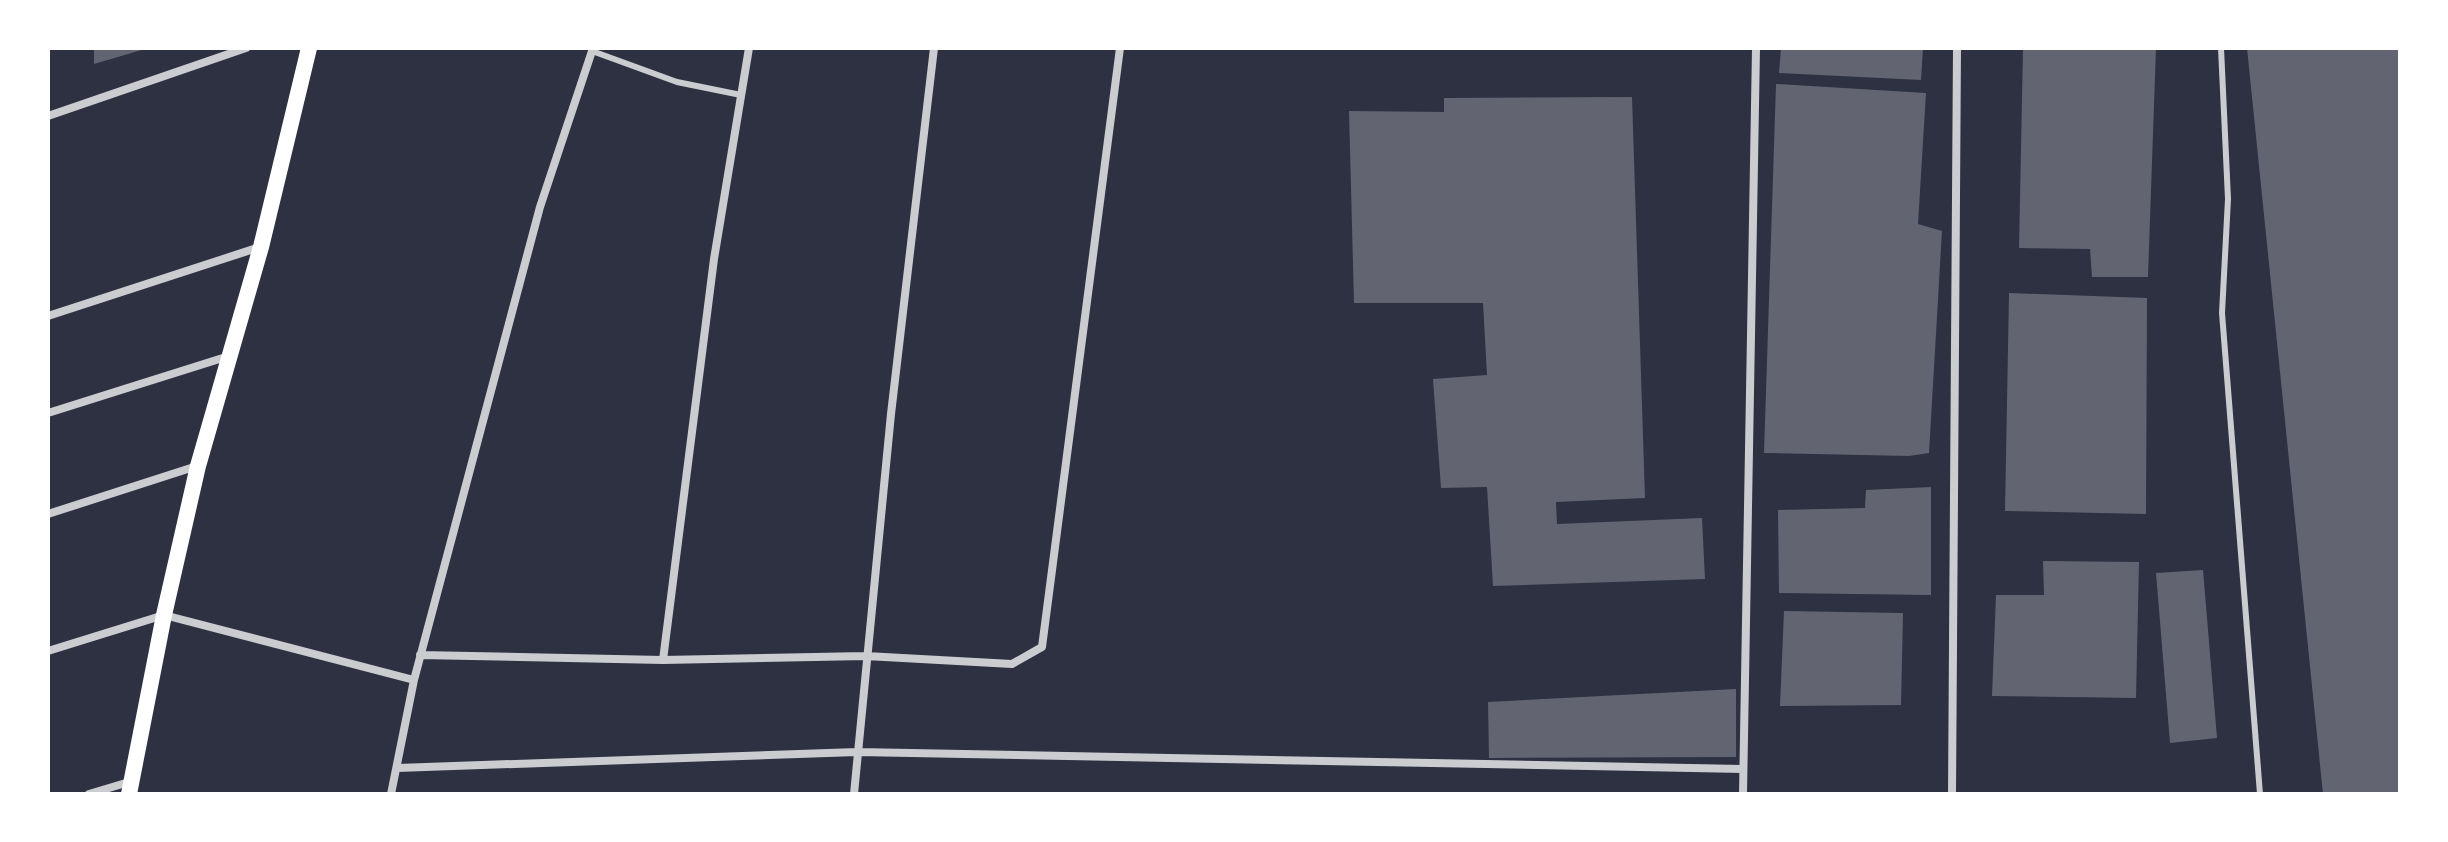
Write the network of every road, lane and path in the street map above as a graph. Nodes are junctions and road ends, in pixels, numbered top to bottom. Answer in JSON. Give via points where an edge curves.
{"nodes":[{"id":1,"x":246,"y":48,"type":"edge"},
{"id":2,"x":309,"y":48,"type":"edge"},
{"id":3,"x":749,"y":48,"type":"edge"},
{"id":4,"x":934,"y":48,"type":"edge"},
{"id":5,"x":1120,"y":48,"type":"edge"},
{"id":6,"x":1756,"y":48,"type":"edge"},
{"id":7,"x":1957,"y":48,"type":"edge"},
{"id":8,"x":2221,"y":48,"type":"edge"},
{"id":9,"x":592,"y":50,"type":"edge"},
{"id":10,"x":741,"y":95,"type":"junction"},
{"id":11,"x":48,"y":116,"type":"edge"},
{"id":12,"x":261,"y":247,"type":"junction"},
{"id":13,"x":48,"y":316,"type":"edge"},
{"id":14,"x":229,"y":355,"type":"junction"},
{"id":15,"x":48,"y":413,"type":"edge"},
{"id":16,"x":198,"y":466,"type":"junction"},
{"id":17,"x":48,"y":514,"type":"edge"},
{"id":18,"x":164,"y":615,"type":"junction"},
{"id":19,"x":48,"y":651,"type":"edge"},
{"id":20,"x":420,"y":655,"type":"junction"},
{"id":21,"x":866,"y":656,"type":"junction"},
{"id":22,"x":663,"y":660,"type":"junction"},
{"id":23,"x":414,"y":680,"type":"junction"},
{"id":24,"x":857,"y":752,"type":"junction"},
{"id":25,"x":397,"y":768,"type":"junction"},
{"id":26,"x":1743,"y":769,"type":"junction"},
{"id":27,"x":129,"y":788,"type":"edge"},
{"id":28,"x":89,"y":794,"type":"edge"},
{"id":29,"x":391,"y":794,"type":"edge"},
{"id":30,"x":854,"y":794,"type":"edge"},
{"id":31,"x":1743,"y":794,"type":"edge"},
{"id":32,"x":1952,"y":794,"type":"edge"},
{"id":33,"x":2260,"y":794,"type":"edge"}],
"edges":[{"from":1,"to":11,"type":"street"},
{"from":2,"to":12,"type":"main road"},
{"from":3,"to":10,"type":"street"},
{"from":4,"to":21,"type":"street"},
{"from":5,"to":21,"type":"street","via":[[1042,647],[1012,664]]},
{"from":6,"to":26,"type":"street"},
{"from":7,"to":32,"type":"street"},
{"from":8,"to":33,"type":"lane","via":[[2228,199],[2222,313]]},
{"from":9,"to":10,"type":"lane","via":[[677,82]]},
{"from":9,"to":20,"type":"street","via":[[540,207]]},
{"from":10,"to":22,"type":"street","via":[[714,259]]},
{"from":12,"to":13,"type":"street"},
{"from":12,"to":14,"type":"main road"},
{"from":14,"to":15,"type":"street"},
{"from":14,"to":16,"type":"main road"},
{"from":16,"to":17,"type":"street"},
{"from":16,"to":18,"type":"main road"},
{"from":18,"to":19,"type":"street"},
{"from":18,"to":23,"type":"street"},
{"from":18,"to":27,"type":"main road"},
{"from":20,"to":22,"type":"street"},
{"from":20,"to":23,"type":"street"},
{"from":21,"to":22,"type":"street"},
{"from":21,"to":24,"type":"street"},
{"from":23,"to":25,"type":"street"},
{"from":24,"to":25,"type":"street"},
{"from":24,"to":26,"type":"street"},
{"from":24,"to":30,"type":"street"},
{"from":25,"to":29,"type":"street"},
{"from":26,"to":31,"type":"street"},
{"from":27,"to":28,"type":"street"}]}
